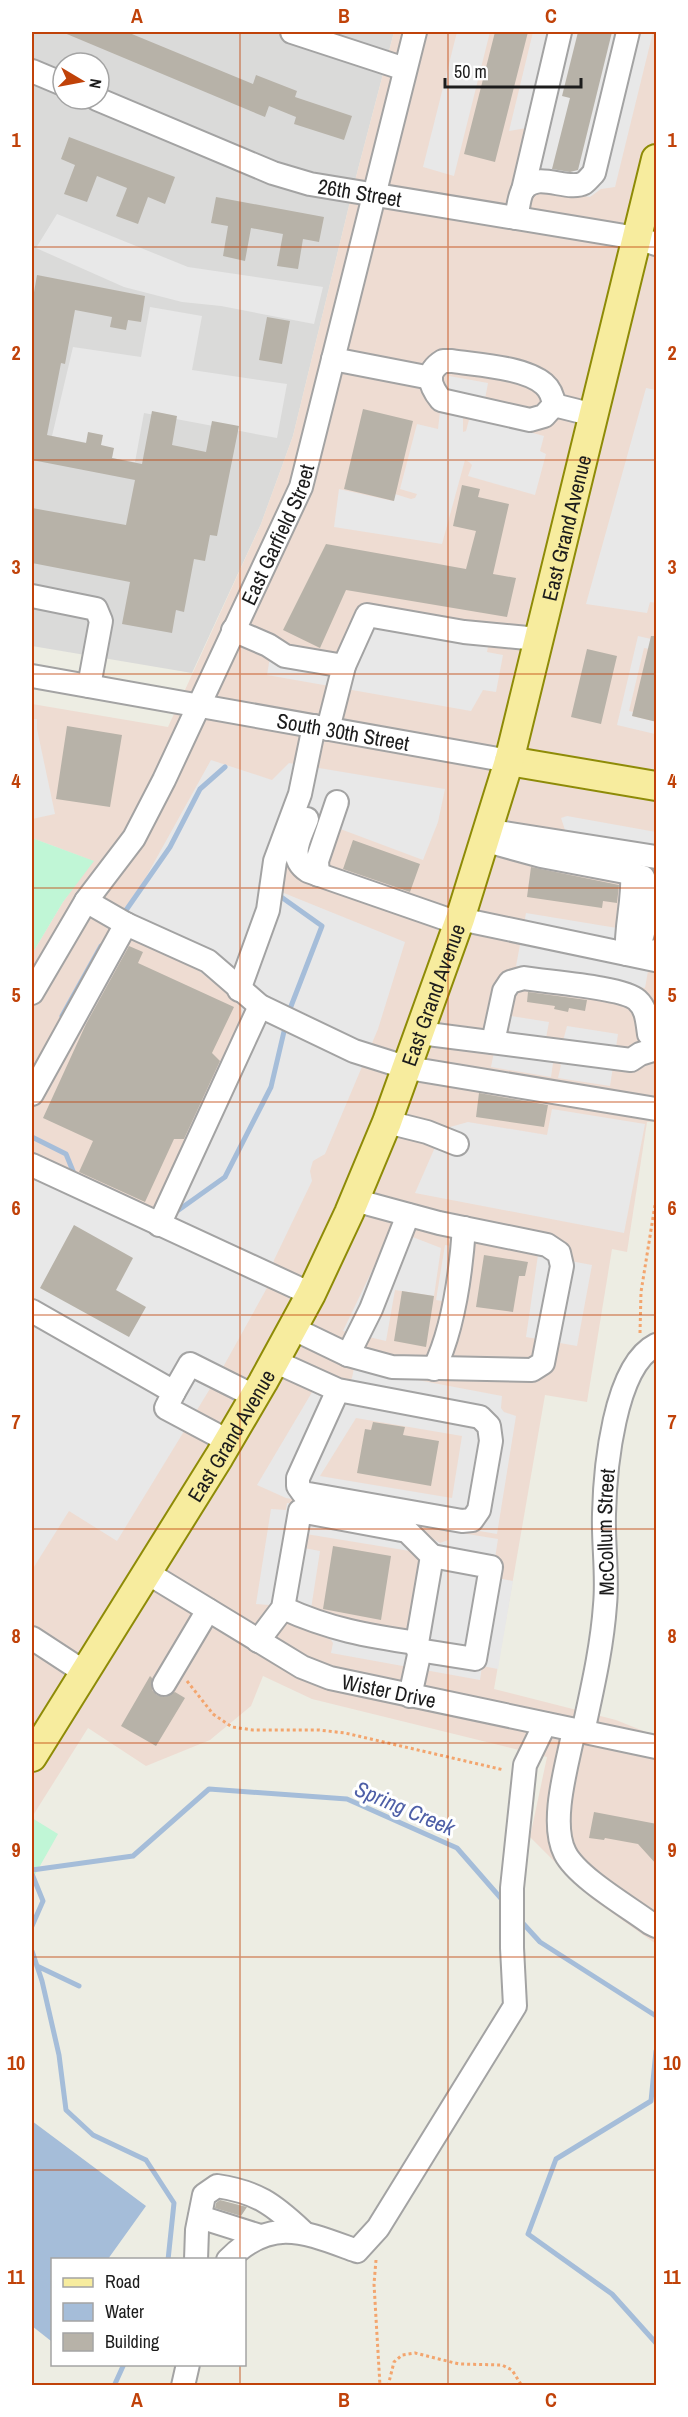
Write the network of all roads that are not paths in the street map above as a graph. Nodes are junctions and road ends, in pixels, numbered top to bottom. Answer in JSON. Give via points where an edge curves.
{"nodes":[{"id":1,"x":292,"y":32,"type":"edge"},
{"id":2,"x":415,"y":32,"type":"edge"},
{"id":3,"x":560,"y":32,"type":"edge"},
{"id":4,"x":568,"y":32,"type":"edge"},
{"id":5,"x":628,"y":32,"type":"edge"},
{"id":6,"x":405,"y":69,"type":"junction"},
{"id":7,"x":32,"y":72,"type":"edge"},
{"id":8,"x":51,"y":79,"type":"edge"},
{"id":9,"x":111,"y":104,"type":"edge"},
{"id":10,"x":657,"y":159,"type":"edge"},
{"id":11,"x":527,"y":187,"type":"junction"},
{"id":12,"x":374,"y":195,"type":"junction"},
{"id":13,"x":516,"y":218,"type":"junction"},
{"id":14,"x":647,"y":241,"type":"edge"},
{"id":15,"x":333,"y":359,"type":"junction"},
{"id":16,"x":431,"y":378,"type":"junction"},
{"id":17,"x":554,"y":405,"type":"junction"},
{"id":18,"x":594,"y":415,"type":"junction"},
{"id":19,"x":32,"y":596,"type":"edge"},
{"id":20,"x":233,"y":630,"type":"junction"},
{"id":21,"x":538,"y":639,"type":"junction"},
{"id":22,"x":344,"y":666,"type":"junction"},
{"id":23,"x":32,"y":676,"type":"edge"},
{"id":24,"x":89,"y":686,"type":"junction"},
{"id":25,"x":198,"y":706,"type":"junction"},
{"id":26,"x":321,"y":728,"type":"junction"},
{"id":27,"x":508,"y":760,"type":"junction"},
{"id":28,"x":657,"y":786,"type":"edge"},
{"id":29,"x":315,"y":797,"type":"dead end"},
{"id":30,"x":337,"y":802,"type":"dead end"},
{"id":31,"x":485,"y":835,"type":"junction"},
{"id":32,"x":657,"y":857,"type":"edge"},
{"id":33,"x":318,"y":875,"type":"junction"},
{"id":34,"x":86,"y":901,"type":"junction"},
{"id":35,"x":459,"y":921,"type":"junction"},
{"id":36,"x":126,"y":924,"type":"junction"},
{"id":37,"x":657,"y":951,"type":"edge"},
{"id":38,"x":627,"y":954,"type":"junction"},
{"id":39,"x":239,"y":990,"type":"junction"},
{"id":40,"x":32,"y":993,"type":"edge"},
{"id":41,"x":260,"y":1006,"type":"junction"},
{"id":42,"x":420,"y":1033,"type":"junction"},
{"id":43,"x":493,"y":1042,"type":"junction"},
{"id":44,"x":651,"y":1044,"type":"edge"},
{"id":45,"x":408,"y":1068,"type":"junction"},
{"id":46,"x":32,"y":1094,"type":"edge"},
{"id":47,"x":657,"y":1109,"type":"edge"},
{"id":48,"x":387,"y":1122,"type":"junction"},
{"id":49,"x":457,"y":1144,"type":"dead end"},
{"id":50,"x":32,"y":1165,"type":"edge"},
{"id":51,"x":354,"y":1200,"type":"junction"},
{"id":52,"x":408,"y":1215,"type":"junction"},
{"id":53,"x":159,"y":1225,"type":"junction"},
{"id":54,"x":464,"y":1228,"type":"junction"},
{"id":55,"x":311,"y":1294,"type":"junction"},
{"id":56,"x":32,"y":1311,"type":"edge"},
{"id":57,"x":292,"y":1328,"type":"junction"},
{"id":58,"x":650,"y":1350,"type":"edge"},
{"id":59,"x":348,"y":1355,"type":"junction"},
{"id":60,"x":274,"y":1360,"type":"junction"},
{"id":61,"x":434,"y":1369,"type":"junction"},
{"id":62,"x":338,"y":1390,"type":"junction"},
{"id":63,"x":174,"y":1392,"type":"junction"},
{"id":64,"x":254,"y":1396,"type":"junction"},
{"id":65,"x":228,"y":1441,"type":"junction"},
{"id":66,"x":432,"y":1556,"type":"junction"},
{"id":67,"x":146,"y":1572,"type":"junction"},
{"id":68,"x":283,"y":1608,"type":"junction"},
{"id":69,"x":208,"y":1610,"type":"junction"},
{"id":70,"x":32,"y":1638,"type":"edge"},
{"id":71,"x":258,"y":1641,"type":"junction"},
{"id":72,"x":417,"y":1647,"type":"junction"},
{"id":73,"x":84,"y":1672,"type":"junction"},
{"id":74,"x":169,"y":1675,"type":"road end"},
{"id":75,"x":410,"y":1696,"type":"junction"},
{"id":76,"x":545,"y":1724,"type":"junction"},
{"id":77,"x":578,"y":1731,"type":"junction"},
{"id":78,"x":657,"y":1748,"type":"edge"},
{"id":79,"x":32,"y":1757,"type":"edge"},
{"id":80,"x":657,"y":1926,"type":"edge"},
{"id":81,"x":200,"y":2217,"type":"junction"},
{"id":82,"x":302,"y":2231,"type":"junction"},
{"id":83,"x":260,"y":2236,"type":"junction"},
{"id":84,"x":196,"y":2258,"type":"edge"},
{"id":85,"x":229,"y":2258,"type":"edge"},
{"id":86,"x":188,"y":2366,"type":"edge"},
{"id":87,"x":183,"y":2385,"type":"edge"}],
"edges":[{"from":1,"to":6,"type":"street"},
{"from":2,"to":6,"type":"street","name":"East Garfield Street"},
{"from":3,"to":11,"type":"street"},
{"from":4,"to":11,"type":"street"},
{"from":5,"to":11,"type":"street","via":[[594,173],[584,183],[575,185],[551,181]]},
{"from":6,"to":12,"type":"street","name":"East Garfield Street"},
{"from":7,"to":8,"type":"street"},
{"from":9,"to":12,"type":"street","name":"26th Street","via":[[273,173]]},
{"from":10,"to":14,"type":"main road","name":"East Grand Avenue"},
{"from":11,"to":13,"type":"street"},
{"from":12,"to":13,"type":"street","name":"26th Street"},
{"from":12,"to":15,"type":"street","name":"East Garfield Street"},
{"from":13,"to":14,"type":"street","name":"26th Street"},
{"from":14,"to":18,"type":"main road","name":"East Grand Avenue"},
{"from":15,"to":16,"type":"street"},
{"from":15,"to":20,"type":"street","name":"East Garfield Street","via":[[301,487]]},
{"from":16,"to":17,"type":"street","via":[[441,400],[519,418],[544,416]]},
{"from":16,"to":17,"type":"street","via":[[433,367],[442,361],[523,374],[544,384]]},
{"from":17,"to":18,"type":"street"},
{"from":18,"to":21,"type":"main road","name":"East Grand Avenue"},
{"from":19,"to":24,"type":"street","via":[[96,609],[101,621]]},
{"from":20,"to":22,"type":"street","via":[[285,656]]},
{"from":20,"to":25,"type":"street","name":"East Garfield Street"},
{"from":21,"to":22,"type":"street","via":[[464,632],[367,615]]},
{"from":21,"to":27,"type":"main road","name":"East Grand Avenue"},
{"from":22,"to":26,"type":"street"},
{"from":23,"to":24,"type":"street","name":"South 30th Street"},
{"from":24,"to":25,"type":"street","name":"South 30th Street"},
{"from":25,"to":26,"type":"street","name":"South 30th Street"},
{"from":25,"to":34,"type":"street","name":"East Garfield Street","via":[[134,838]]},
{"from":26,"to":27,"type":"street","name":"South 30th Street"},
{"from":26,"to":39,"type":"street","via":[[275,861],[268,910]]},
{"from":27,"to":28,"type":"main road","name":"South 30th Street"},
{"from":27,"to":31,"type":"main road","name":"East Grand Avenue"},
{"from":29,"to":33,"type":"street","via":[[296,858],[299,865]]},
{"from":30,"to":33,"type":"street","via":[[316,861]]},
{"from":31,"to":32,"type":"street"},
{"from":31,"to":35,"type":"main road","name":"East Grand Avenue"},
{"from":31,"to":38,"type":"street","via":[[541,856],[632,874]]},
{"from":33,"to":35,"type":"street"},
{"from":34,"to":36,"type":"street"},
{"from":34,"to":40,"type":"street","name":"East Garfield Street"},
{"from":35,"to":38,"type":"street"},
{"from":35,"to":42,"type":"main road","name":"East Grand Avenue"},
{"from":36,"to":39,"type":"street","via":[[208,961]]},
{"from":36,"to":46,"type":"street"},
{"from":37,"to":38,"type":"street","via":[[655,960]]},
{"from":39,"to":41,"type":"street"},
{"from":41,"to":45,"type":"street","via":[[354,1051]]},
{"from":41,"to":53,"type":"street"},
{"from":42,"to":43,"type":"street"},
{"from":42,"to":45,"type":"main road","name":"East Grand Avenue"},
{"from":43,"to":44,"type":"street","via":[[631,1060]]},
{"from":43,"to":44,"type":"street","via":[[504,991],[510,982],[524,978],[611,991],[636,999],[646,1012]]},
{"from":45,"to":47,"type":"street"},
{"from":45,"to":48,"type":"main road","name":"East Grand Avenue"},
{"from":48,"to":49,"type":"street"},
{"from":48,"to":51,"type":"main road","name":"East Grand Avenue"},
{"from":50,"to":53,"type":"street"},
{"from":51,"to":52,"type":"street"},
{"from":51,"to":55,"type":"main road","name":"East Grand Avenue"},
{"from":52,"to":54,"type":"street"},
{"from":52,"to":59,"type":"street","via":[[371,1310]]},
{"from":53,"to":55,"type":"street"},
{"from":54,"to":61,"type":"street","via":[[455,1295],[442,1352]]},
{"from":54,"to":61,"type":"street","via":[[547,1245],[559,1253],[562,1266],[543,1363],[532,1370]]},
{"from":55,"to":57,"type":"main road","name":"East Grand Avenue"},
{"from":56,"to":63,"type":"street"},
{"from":57,"to":59,"type":"street"},
{"from":57,"to":60,"type":"main road","name":"East Grand Avenue"},
{"from":58,"to":77,"type":"street","name":"McCollum Street","via":[[636,1362],[624,1384],[615,1426],[604,1513],[606,1604],[601,1642]]},
{"from":59,"to":61,"type":"street","via":[[392,1367]]},
{"from":60,"to":62,"type":"street"},
{"from":60,"to":64,"type":"main road","name":"East Grand Avenue"},
{"from":62,"to":62,"type":"street","via":[[480,1417],[489,1426],[491,1441],[479,1510],[472,1520],[303,1493],[297,1486],[298,1478]]},
{"from":63,"to":64,"type":"street","via":[[190,1364]]},
{"from":63,"to":65,"type":"street","via":[[166,1408]]},
{"from":64,"to":65,"type":"main road","name":"East Grand Avenue"},
{"from":65,"to":67,"type":"main road","name":"East Grand Avenue"},
{"from":66,"to":68,"type":"street","via":[[407,1531],[300,1511]]},
{"from":66,"to":72,"type":"street"},
{"from":66,"to":72,"type":"street","via":[[491,1567],[475,1659]]},
{"from":67,"to":69,"type":"street","name":"Wister Drive"},
{"from":67,"to":73,"type":"main road","name":"East Grand Avenue"},
{"from":68,"to":71,"type":"street"},
{"from":68,"to":72,"type":"street","via":[[315,1622]]},
{"from":69,"to":71,"type":"street","name":"Wister Drive"},
{"from":69,"to":74,"type":"street"},
{"from":70,"to":73,"type":"street"},
{"from":71,"to":75,"type":"street","name":"Wister Drive","via":[[302,1667],[330,1678]]},
{"from":72,"to":75,"type":"street","via":[[419,1655]]},
{"from":73,"to":79,"type":"main road","name":"East Grand Avenue"},
{"from":75,"to":76,"type":"street","name":"Wister Drive"},
{"from":76,"to":77,"type":"street","name":"Wister Drive"},
{"from":76,"to":82,"type":"street","via":[[525,1765],[512,1888],[515,2006],[378,2228],[357,2251]]},
{"from":77,"to":78,"type":"street","name":"Wister Drive"},
{"from":77,"to":80,"type":"street","name":"McCollum Street","via":[[560,1807],[564,1851],[580,1872]]},
{"from":81,"to":82,"type":"street","via":[[204,2195],[218,2186],[244,2190],[276,2207]]},
{"from":81,"to":83,"type":"street"},
{"from":81,"to":84,"type":"street"},
{"from":82,"to":83,"type":"street"},
{"from":83,"to":85,"type":"street"},
{"from":86,"to":87,"type":"street"}]}
